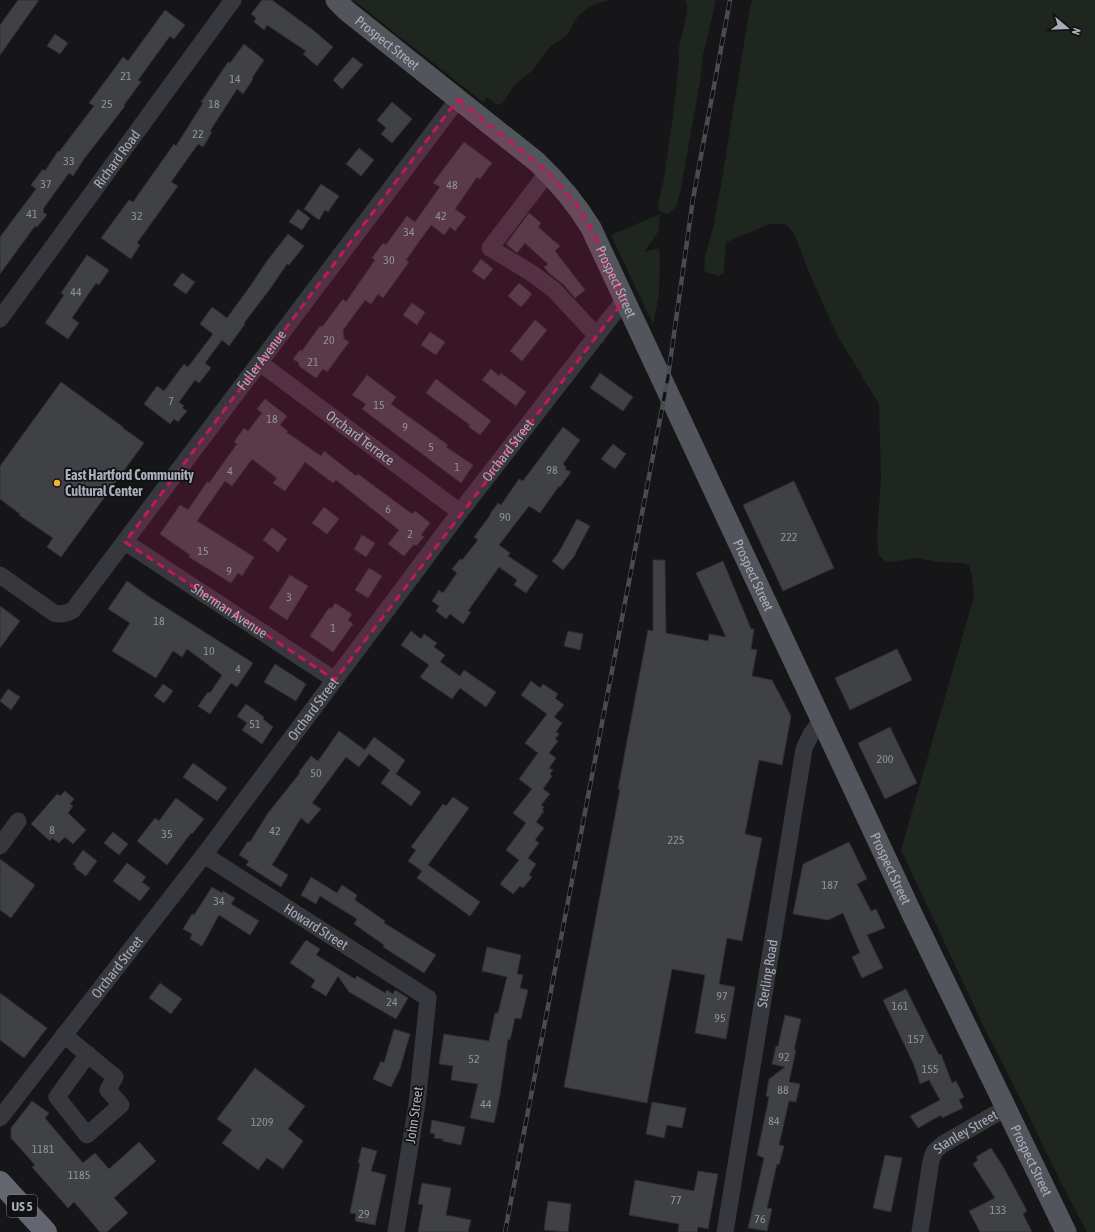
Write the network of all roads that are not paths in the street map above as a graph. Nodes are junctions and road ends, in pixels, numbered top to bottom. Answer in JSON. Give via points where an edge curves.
{"nodes":[{"id":1,"x":233,"y":0,"type":"edge"},
{"id":2,"x":336,"y":0,"type":"edge"},
{"id":3,"x":458,"y":99,"type":"junction"},
{"id":4,"x":548,"y":172,"type":"junction"},
{"id":5,"x":625,"y":299,"type":"junction"},
{"id":6,"x":0,"y":318,"type":"edge"},
{"id":7,"x":597,"y":336,"type":"junction"},
{"id":8,"x":260,"y":363,"type":"junction"},
{"id":9,"x":460,"y":512,"type":"junction"},
{"id":10,"x":125,"y":542,"type":"junction"},
{"id":11,"x":0,"y":575,"type":"edge"},
{"id":12,"x":334,"y":680,"type":"junction"},
{"id":13,"x":822,"y":720,"type":"junction"},
{"id":14,"x":18,"y":821,"type":"dead end"},
{"id":15,"x":0,"y":846,"type":"edge"},
{"id":16,"x":204,"y":855,"type":"junction"},
{"id":17,"x":428,"y":998,"type":"joint"},
{"id":18,"x":64,"y":1035,"type":"junction"},
{"id":19,"x":88,"y":1054,"type":"junction"},
{"id":20,"x":1006,"y":1108,"type":"junction"},
{"id":21,"x":0,"y":1118,"type":"edge"},
{"id":22,"x":0,"y":1182,"type":"edge"},
{"id":23,"x":45,"y":1231,"type":"edge"},
{"id":24,"x":396,"y":1232,"type":"edge"},
{"id":25,"x":725,"y":1232,"type":"edge"},
{"id":26,"x":920,"y":1232,"type":"edge"},
{"id":27,"x":1066,"y":1232,"type":"edge"}],
"edges":[{"from":1,"to":6,"type":"street","name":"Richard Road"},
{"from":2,"to":3,"type":"main road","name":"Prospect Street"},
{"from":3,"to":4,"type":"main road","name":"Prospect Street"},
{"from":3,"to":8,"type":"street","name":"Fuller Avenue"},
{"from":4,"to":5,"type":"main road","name":"Prospect Street","via":[[583,214]]},
{"from":4,"to":7,"type":"street","via":[[490,248],[554,290]]},
{"from":5,"to":7,"type":"street","name":"Orchard Street"},
{"from":5,"to":13,"type":"main road","name":"Prospect Street"},
{"from":7,"to":9,"type":"street","name":"Orchard Street"},
{"from":8,"to":9,"type":"street","name":"Orchard Terrace"},
{"from":8,"to":10,"type":"street","name":"Fuller Avenue"},
{"from":9,"to":12,"type":"street","name":"Orchard Street"},
{"from":10,"to":11,"type":"street","name":"Fuller Avenue","via":[[78,605],[67,613],[60,614],[48,610]]},
{"from":10,"to":12,"type":"street","name":"Sherman Avenue"},
{"from":12,"to":16,"type":"street","name":"Orchard Street"},
{"from":13,"to":20,"type":"main road","name":"Prospect Street"},
{"from":13,"to":25,"type":"street","name":"Sterling Road","via":[[804,749]]},
{"from":14,"to":15,"type":"street"},
{"from":16,"to":17,"type":"street","name":"Howard Street"},
{"from":16,"to":18,"type":"street","name":"Orchard Street"},
{"from":17,"to":24,"type":"street","name":"John Street","via":[[417,1104]]},
{"from":18,"to":19,"type":"street"},
{"from":18,"to":21,"type":"street","name":"Orchard Street"},
{"from":19,"to":19,"type":"street","via":[[56,1097],[87,1135],[121,1105],[108,1090],[115,1077]]},
{"from":20,"to":26,"type":"street","name":"Stanley Street","via":[[943,1144],[934,1152]]},
{"from":20,"to":27,"type":"main road","name":"Prospect Street"},
{"from":22,"to":23,"type":"highway","number":"US 5"}]}
